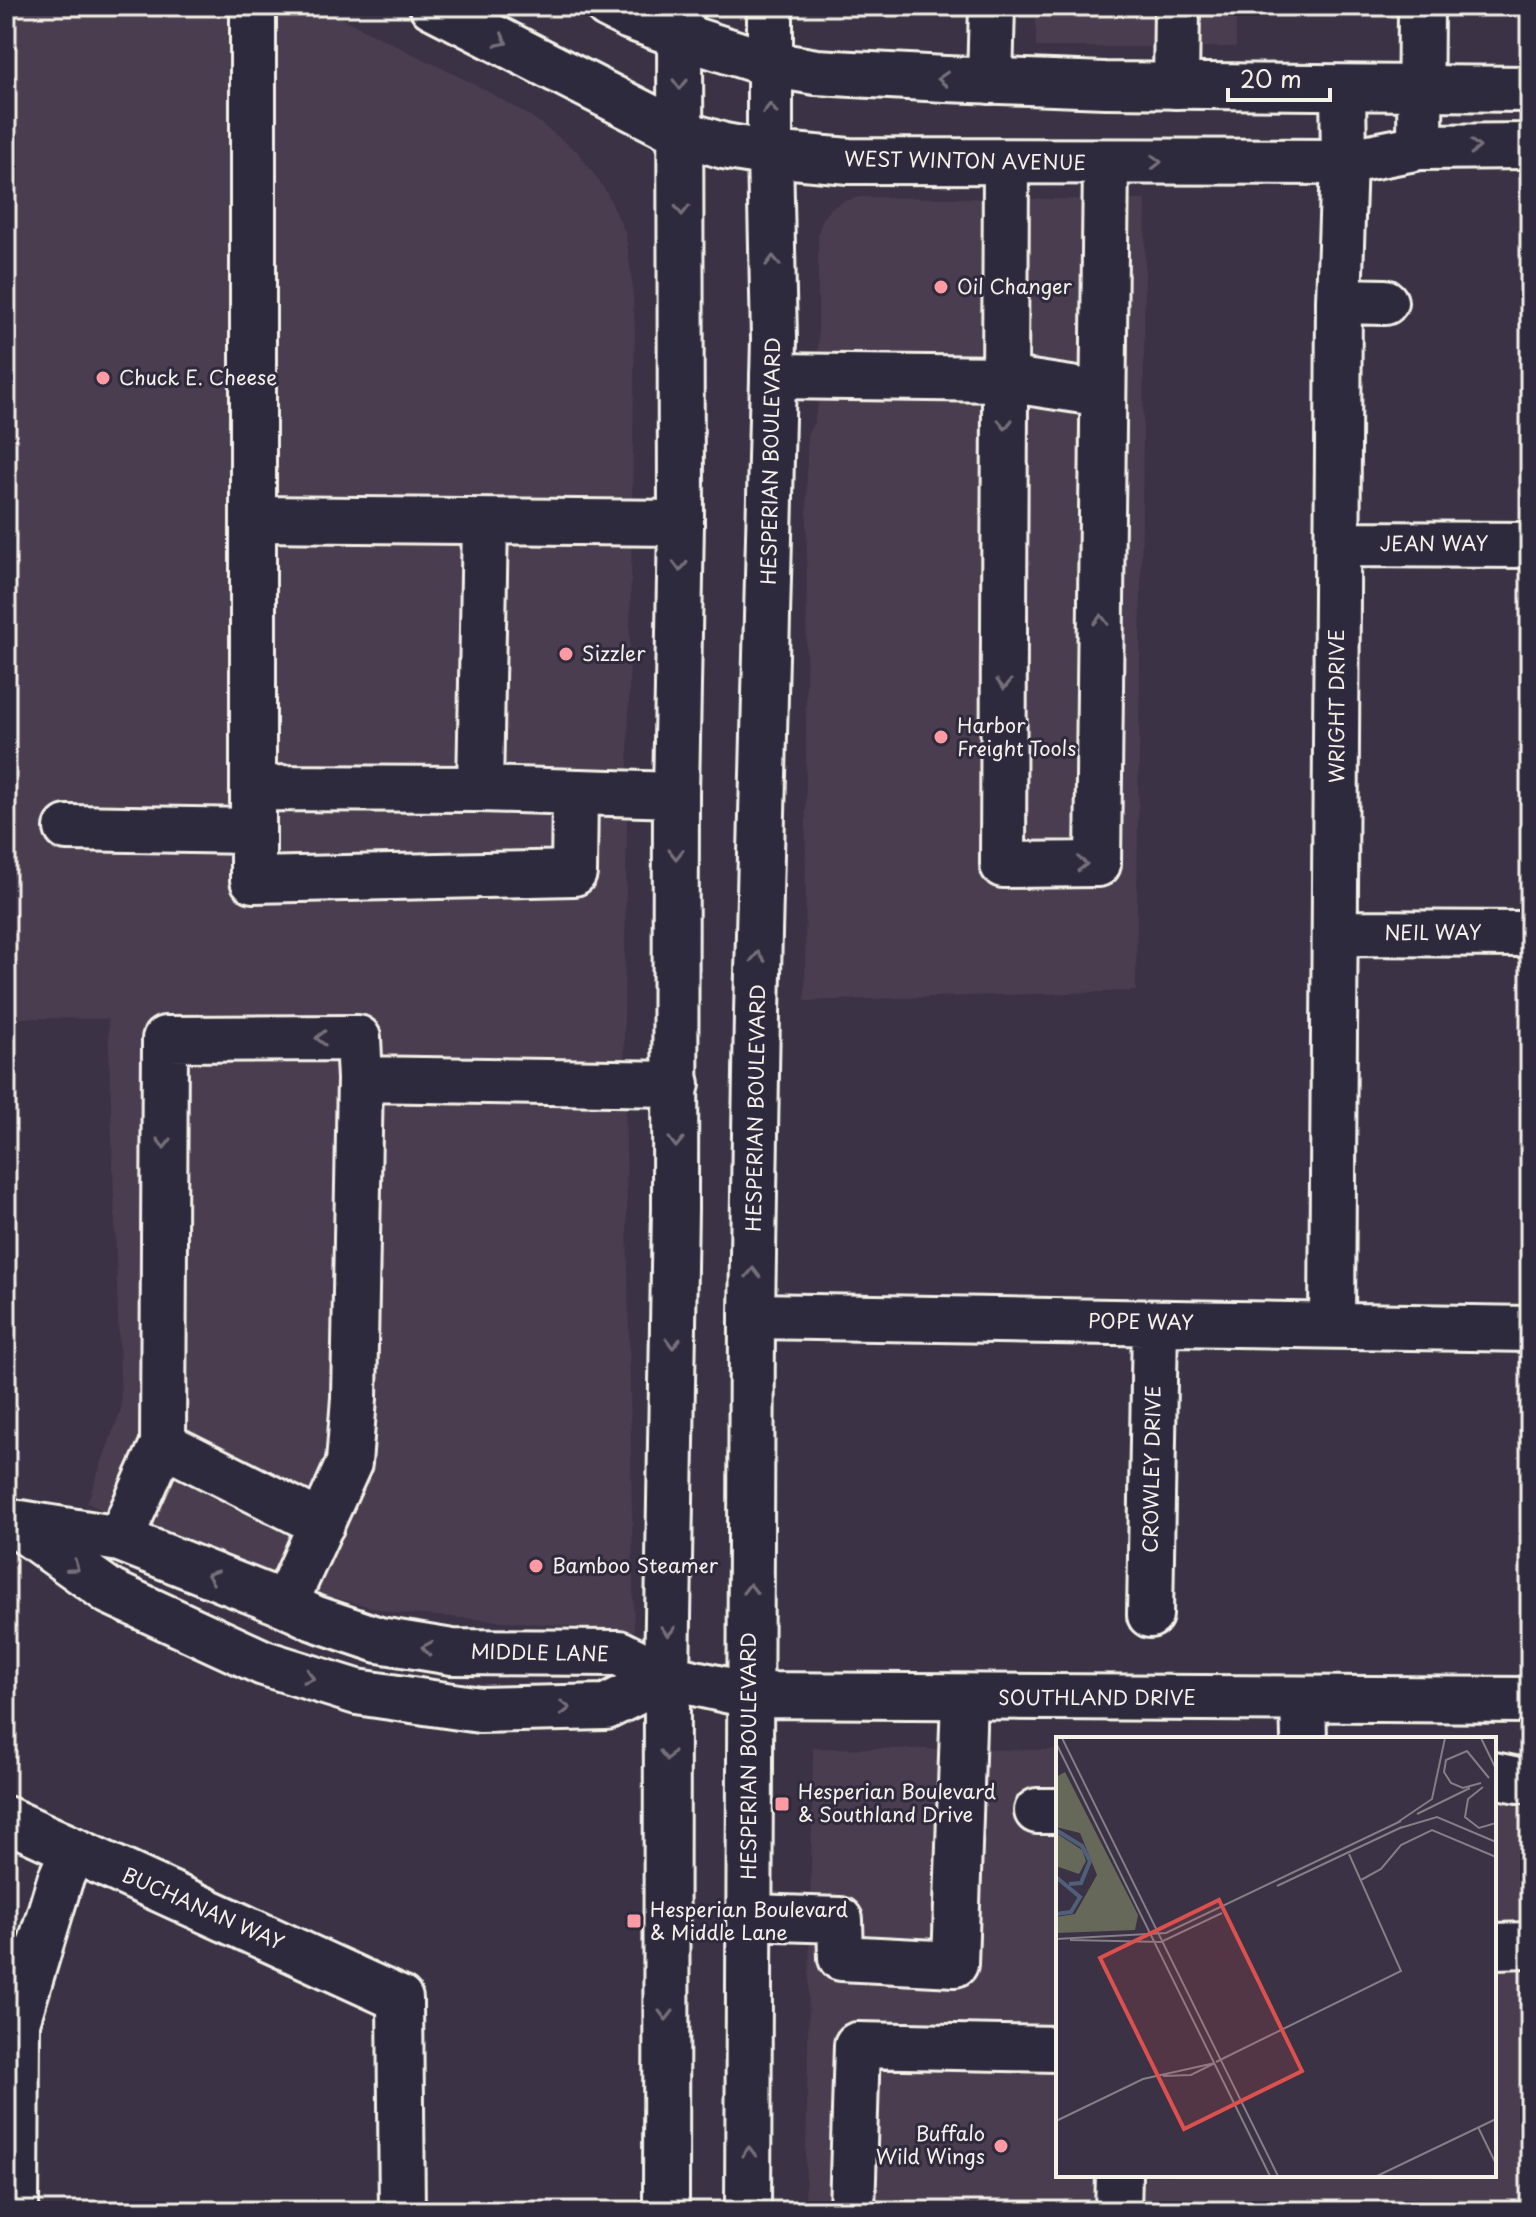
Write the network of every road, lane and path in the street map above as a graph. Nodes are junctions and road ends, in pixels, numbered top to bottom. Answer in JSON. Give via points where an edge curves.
{"nodes":[{"id":1,"x":253,"y":6,"type":"edge"},
{"id":2,"x":432,"y":6,"type":"edge"},
{"id":3,"x":608,"y":6,"type":"edge"},
{"id":4,"x":770,"y":6,"type":"edge"},
{"id":5,"x":992,"y":6,"type":"edge"},
{"id":6,"x":1177,"y":6,"type":"edge"},
{"id":7,"x":1421,"y":6,"type":"edge"},
{"id":8,"x":680,"y":21,"type":"edge"},
{"id":9,"x":769,"y":64,"type":"junction"},
{"id":10,"x":990,"y":81,"type":"junction"},
{"id":11,"x":1176,"y":86,"type":"junction"},
{"id":12,"x":1343,"y":88,"type":"junction"},
{"id":13,"x":1420,"y":89,"type":"junction"},
{"id":14,"x":1530,"y":89,"type":"edge"},
{"id":15,"x":679,"y":132,"type":"junction"},
{"id":16,"x":1530,"y":146,"type":"edge"},
{"id":17,"x":1420,"y":147,"type":"junction"},
{"id":18,"x":770,"y":154,"type":"junction"},
{"id":19,"x":1006,"y":162,"type":"junction"},
{"id":20,"x":1344,"y":162,"type":"junction"},
{"id":21,"x":1106,"y":163,"type":"junction"},
{"id":22,"x":1339,"y":301,"type":"junction"},
{"id":23,"x":1385,"y":302,"type":"dead end"},
{"id":24,"x":773,"y":376,"type":"junction"},
{"id":25,"x":1005,"y":379,"type":"junction"},
{"id":26,"x":1103,"y":394,"type":"junction"},
{"id":27,"x":253,"y":519,"type":"junction"},
{"id":28,"x":485,"y":522,"type":"junction"},
{"id":29,"x":681,"y":523,"type":"junction"},
{"id":30,"x":1338,"y":544,"type":"junction"},
{"id":31,"x":1530,"y":545,"type":"edge"},
{"id":32,"x":480,"y":789,"type":"junction"},
{"id":33,"x":575,"y":792,"type":"junction"},
{"id":34,"x":676,"y":795,"type":"junction"},
{"id":35,"x":253,"y":809,"type":"junction"},
{"id":36,"x":67,"y":828,"type":"dead end"},
{"id":37,"x":1336,"y":933,"type":"junction"},
{"id":38,"x":1530,"y":934,"type":"edge"},
{"id":39,"x":360,"y":1079,"type":"junction"},
{"id":40,"x":677,"y":1084,"type":"junction"},
{"id":41,"x":752,"y":1316,"type":"junction"},
{"id":42,"x":1155,"y":1323,"type":"junction"},
{"id":43,"x":1332,"y":1325,"type":"junction"},
{"id":44,"x":1530,"y":1329,"type":"edge"},
{"id":45,"x":163,"y":1444,"type":"junction"},
{"id":46,"x":8,"y":1520,"type":"edge"},
{"id":47,"x":322,"y":1524,"type":"junction"},
{"id":48,"x":120,"y":1539,"type":"junction"},
{"id":49,"x":285,"y":1604,"type":"junction"},
{"id":50,"x":1150,"y":1615,"type":"dead end"},
{"id":51,"x":667,"y":1677,"type":"junction"},
{"id":52,"x":749,"y":1695,"type":"junction"},
{"id":53,"x":964,"y":1697,"type":"junction"},
{"id":54,"x":1530,"y":1700,"type":"edge"},
{"id":55,"x":1304,"y":1719,"type":"edge"},
{"id":56,"x":6,"y":1819,"type":"edge"},
{"id":57,"x":73,"y":1850,"type":"junction"},
{"id":58,"x":749,"y":1917,"type":"junction"},
{"id":59,"x":1530,"y":1945,"type":"edge"},
{"id":60,"x":1496,"y":1946,"type":"edge"},
{"id":61,"x":1056,"y":2049,"type":"edge"},
{"id":62,"x":1119,"y":2177,"type":"edge"},
{"id":63,"x":16,"y":2211,"type":"edge"},
{"id":64,"x":402,"y":2211,"type":"edge"},
{"id":65,"x":666,"y":2211,"type":"edge"},
{"id":66,"x":748,"y":2211,"type":"edge"},
{"id":67,"x":852,"y":2211,"type":"edge"},
{"id":68,"x":1118,"y":2211,"type":"edge"}],
"edges":[{"from":1,"to":27,"type":"main road"},
{"from":2,"to":15,"type":"main road","name":"WEST WINTON AVENUE","one_way":true},
{"from":3,"to":8,"type":"main road","via":[[630,17]]},
{"from":4,"to":9,"type":"main road","name":"HESPERIAN BOULEVARD"},
{"from":5,"to":10,"type":"main road"},
{"from":6,"to":11,"type":"main road"},
{"from":7,"to":13,"type":"main road"},
{"from":8,"to":9,"type":"main road"},
{"from":8,"to":15,"type":"main road","one_way":true},
{"from":10,"to":9,"type":"main road","one_way":true,"via":[[816,72]]},
{"from":18,"to":9,"type":"main road","name":"HESPERIAN BOULEVARD","one_way":true},
{"from":10,"to":11,"type":"main road"},
{"from":11,"to":12,"type":"main road"},
{"from":12,"to":13,"type":"main road"},
{"from":12,"to":20,"type":"main road","name":"WRIGHT DRIVE"},
{"from":13,"to":14,"type":"main road"},
{"from":13,"to":17,"type":"main road"},
{"from":15,"to":18,"type":"main road","name":"WEST WINTON AVENUE"},
{"from":15,"to":29,"type":"main road","one_way":true},
{"from":17,"to":16,"type":"main road","name":"WEST WINTON AVENUE","one_way":true},
{"from":17,"to":20,"type":"main road","name":"WEST WINTON AVENUE"},
{"from":18,"to":19,"type":"main road","name":"WEST WINTON AVENUE","via":[[849,161]]},
{"from":24,"to":18,"type":"main road","name":"HESPERIAN BOULEVARD","one_way":true},
{"from":19,"to":21,"type":"main road","name":"WEST WINTON AVENUE"},
{"from":19,"to":25,"type":"main road"},
{"from":21,"to":20,"type":"main road","name":"WEST WINTON AVENUE","one_way":true},
{"from":20,"to":22,"type":"main road","name":"WRIGHT DRIVE"},
{"from":21,"to":26,"type":"main road"},
{"from":22,"to":23,"type":"main road"},
{"from":22,"to":30,"type":"main road","name":"WRIGHT DRIVE"},
{"from":24,"to":25,"type":"main road"},
{"from":41,"to":24,"type":"main road","name":"HESPERIAN BOULEVARD","one_way":true},
{"from":25,"to":26,"type":"main road"},
{"from":25,"to":26,"type":"main road","one_way":true,"via":[[1003,865],[1098,864]]},
{"from":27,"to":28,"type":"main road"},
{"from":27,"to":35,"type":"main road"},
{"from":28,"to":29,"type":"main road"},
{"from":28,"to":32,"type":"main road"},
{"from":29,"to":34,"type":"main road","one_way":true},
{"from":30,"to":31,"type":"main road","name":"JEAN WAY"},
{"from":30,"to":37,"type":"main road","name":"WRIGHT DRIVE"},
{"from":32,"to":33,"type":"main road"},
{"from":32,"to":35,"type":"main road"},
{"from":33,"to":34,"type":"main road"},
{"from":33,"to":35,"type":"main road","via":[[574,873],[253,880]]},
{"from":34,"to":40,"type":"main road","one_way":true},
{"from":35,"to":36,"type":"main road"},
{"from":37,"to":38,"type":"main road","name":"NEIL WAY"},
{"from":37,"to":43,"type":"main road","name":"WRIGHT DRIVE"},
{"from":39,"to":40,"type":"main road"},
{"from":39,"to":45,"type":"main road","one_way":true,"via":[[358,1038],[165,1039]]},
{"from":39,"to":47,"type":"main road","via":[[349,1463]]},
{"from":40,"to":51,"type":"main road","one_way":true},
{"from":41,"to":42,"type":"main road","name":"POPE WAY"},
{"from":52,"to":41,"type":"main road","name":"HESPERIAN BOULEVARD","one_way":true},
{"from":42,"to":43,"type":"main road","name":"POPE WAY"},
{"from":42,"to":50,"type":"main road","name":"CROWLEY DRIVE"},
{"from":43,"to":44,"type":"main road","name":"POPE WAY"},
{"from":45,"to":47,"type":"main road"},
{"from":45,"to":48,"type":"main road"},
{"from":46,"to":48,"type":"main road","name":"MIDDLE LANE"},
{"from":46,"to":51,"type":"main road","name":"MIDDLE LANE","one_way":true,"via":[[110,1592],[264,1663],[357,1692],[480,1710],[606,1707]]},
{"from":47,"to":49,"type":"main road"},
{"from":49,"to":48,"type":"main road","name":"MIDDLE LANE","one_way":true},
{"from":51,"to":49,"type":"main road","name":"MIDDLE LANE","one_way":true,"via":[[619,1653],[452,1652],[379,1640]]},
{"from":51,"to":52,"type":"main road","name":"SOUTHLAND DRIVE"},
{"from":51,"to":65,"type":"main road","one_way":true},
{"from":52,"to":53,"type":"main road","name":"SOUTHLAND DRIVE"},
{"from":52,"to":58,"type":"main road","name":"HESPERIAN BOULEVARD"},
{"from":53,"to":55,"type":"main road","name":"SOUTHLAND DRIVE"},
{"from":53,"to":58,"type":"main road","via":[[955,1964],[841,1958],[840,1920]]},
{"from":54,"to":55,"type":"main road","name":"SOUTHLAND DRIVE"},
{"from":56,"to":57,"type":"main road","name":"BUCHANAN WAY"},
{"from":57,"to":63,"type":"main road","via":[[17,2022]]},
{"from":57,"to":64,"type":"main road","name":"BUCHANAN WAY","via":[[400,1999]]},
{"from":66,"to":58,"type":"main road","name":"HESPERIAN BOULEVARD","one_way":true},
{"from":59,"to":60,"type":"main road"},
{"from":61,"to":67,"type":"main road","via":[[857,2045]]},
{"from":62,"to":68,"type":"main road"}]}
